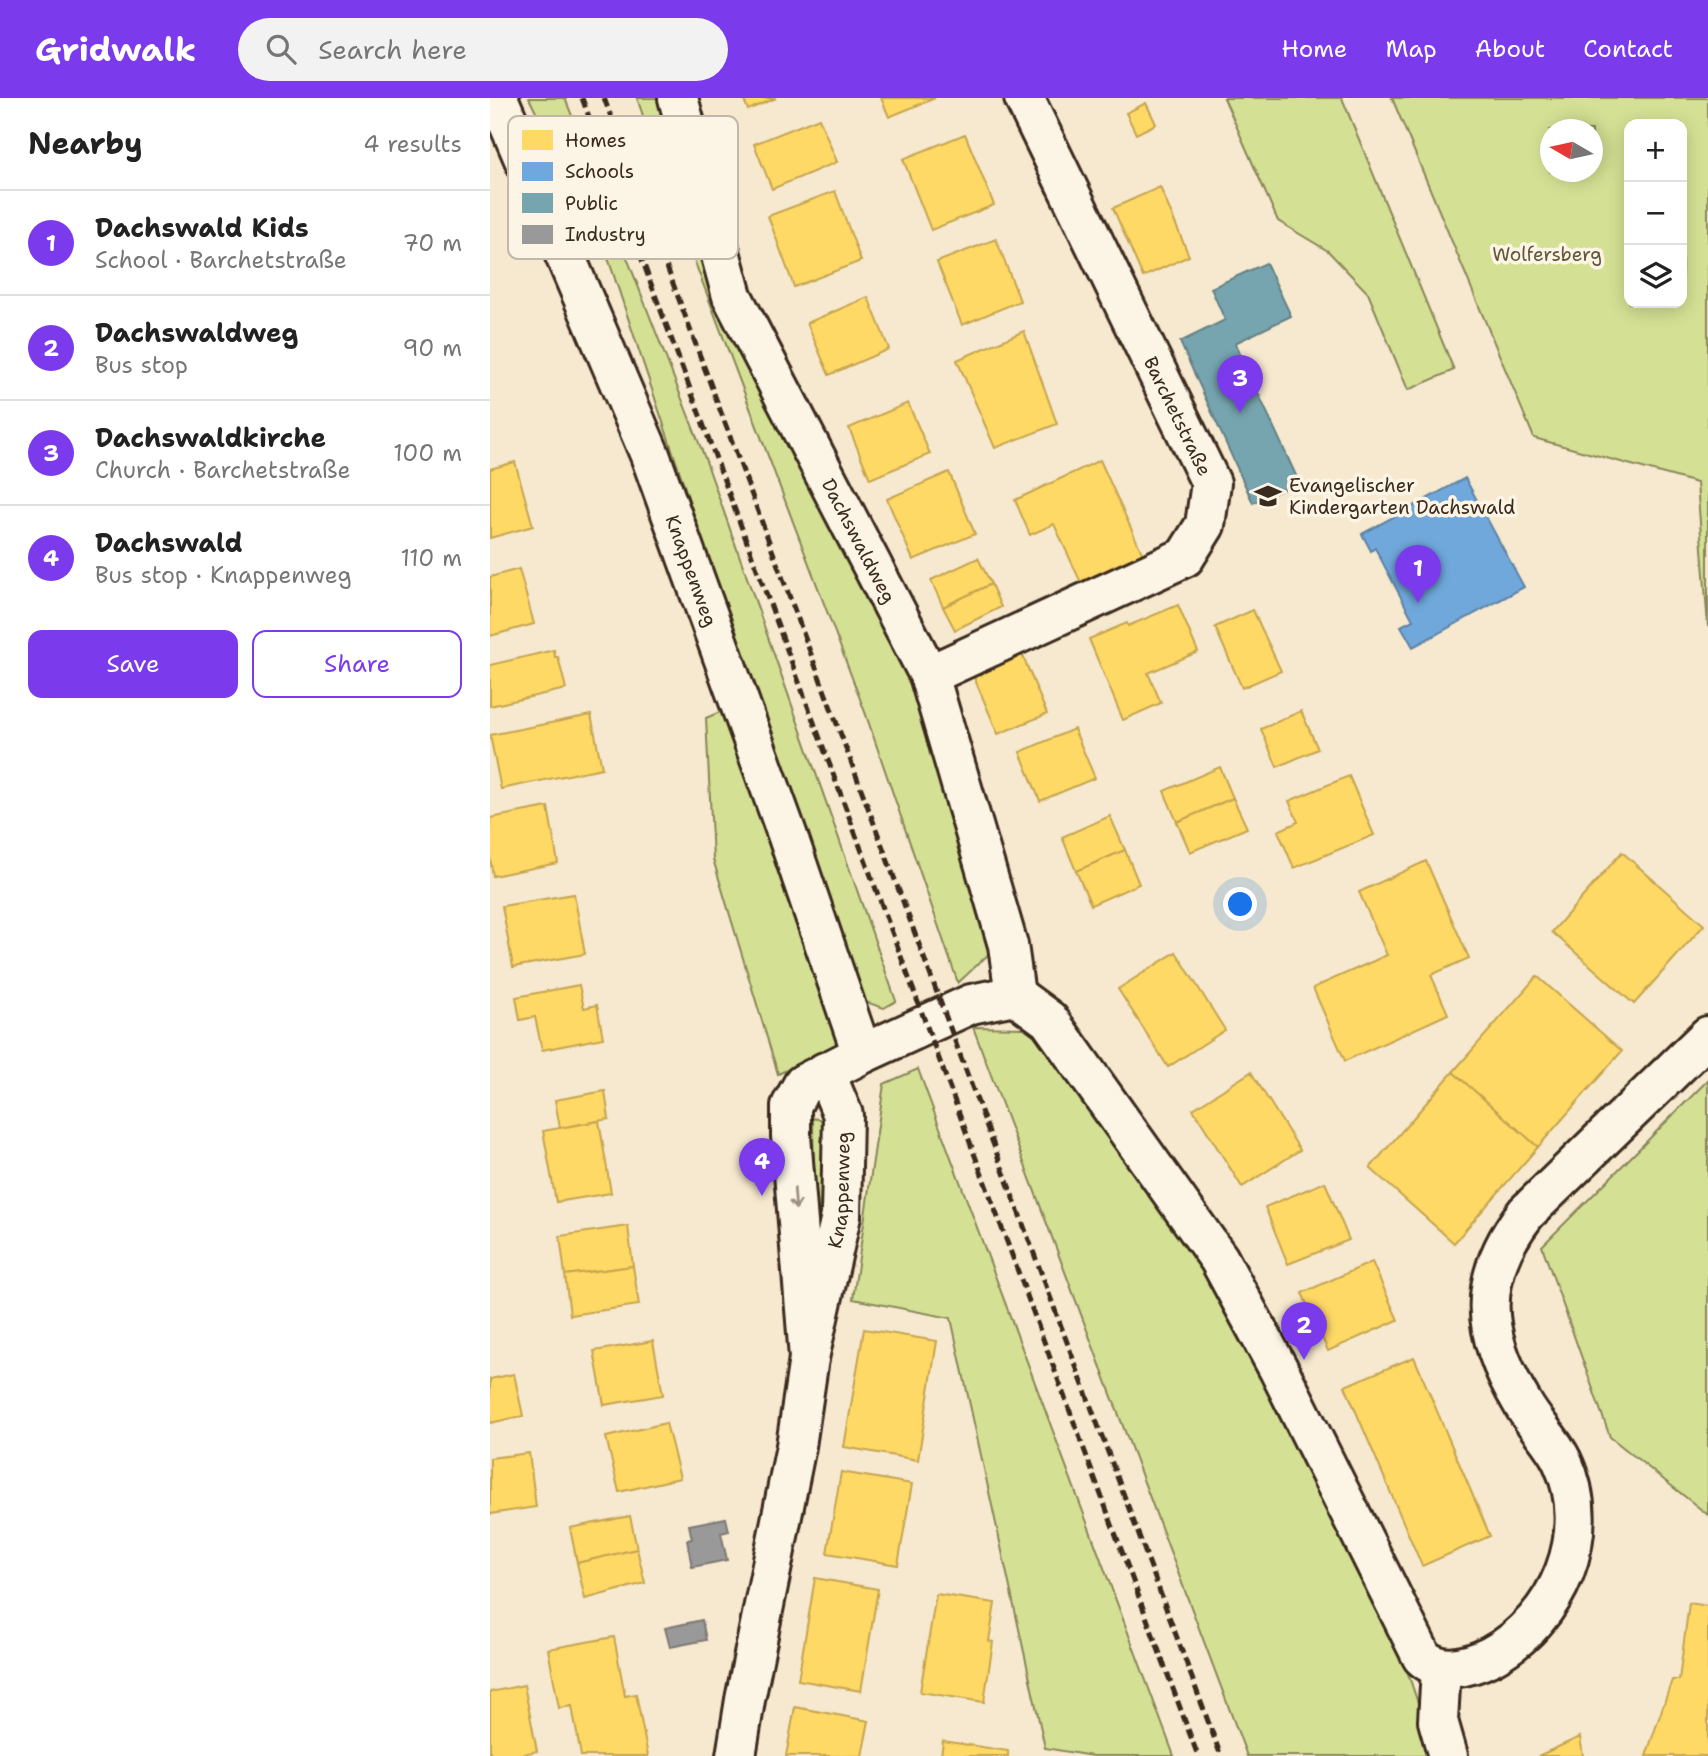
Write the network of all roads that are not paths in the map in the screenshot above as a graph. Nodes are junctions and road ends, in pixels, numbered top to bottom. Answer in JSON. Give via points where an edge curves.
{"nodes":[{"id":1,"x":498,"y":98,"type":"edge"},
{"id":2,"x":678,"y":98,"type":"edge"},
{"id":3,"x":1024,"y":98,"type":"edge"},
{"id":4,"x":683,"y":116,"type":"edge"},
{"id":5,"x":508,"y":121,"type":"edge"},
{"id":6,"x":567,"y":259,"type":"edge"},
{"id":7,"x":722,"y":259,"type":"edge"},
{"id":8,"x":929,"y":675,"type":"junction"},
{"id":9,"x":1015,"y":995,"type":"junction"},
{"id":10,"x":1708,"y":1036,"type":"edge"},
{"id":11,"x":862,"y":1054,"type":"junction"},
{"id":12,"x":825,"y":1072,"type":"junction"},
{"id":13,"x":809,"y":1358,"type":"junction"},
{"id":14,"x":1441,"y":1668,"type":"junction"},
{"id":15,"x":736,"y":1756,"type":"edge"},
{"id":16,"x":1448,"y":1756,"type":"edge"}],
"edges":[{"from":1,"to":5,"type":"street","name":"Knappenweg"},
{"from":2,"to":4,"type":"street","name":"Dachswaldweg"},
{"from":3,"to":8,"type":"street","name":"Barchetstraße","via":[[1211,483],[1205,525],[1185,557]]},
{"from":6,"to":11,"type":"street","name":"Knappenweg","via":[[650,455]]},
{"from":7,"to":8,"type":"street","name":"Dachswaldweg","via":[[732,296]]},
{"from":8,"to":9,"type":"street","name":"Dachswaldweg","via":[[1008,945]]},
{"from":9,"to":11,"type":"street","via":[[971,1004]]},
{"from":9,"to":14,"type":"street","via":[[1049,1020],[1220,1259],[1422,1657]]},
{"from":10,"to":14,"type":"street","via":[[1526,1213],[1508,1236],[1490,1290],[1490,1319],[1504,1371],[1562,1461],[1575,1517],[1570,1558],[1548,1605],[1518,1637],[1489,1657]]},
{"from":11,"to":12,"type":"street"},
{"from":12,"to":13,"type":"street","name":"Knappenweg","via":[[842,1115],[841,1216]]},
{"from":12,"to":13,"type":"street","name":"Knappenweg","one_way":true,"via":[[803,1084],[791,1106]]},
{"from":13,"to":15,"type":"street","name":"Knappenweg"},
{"from":14,"to":16,"type":"street","via":[[1438,1721]]}]}
